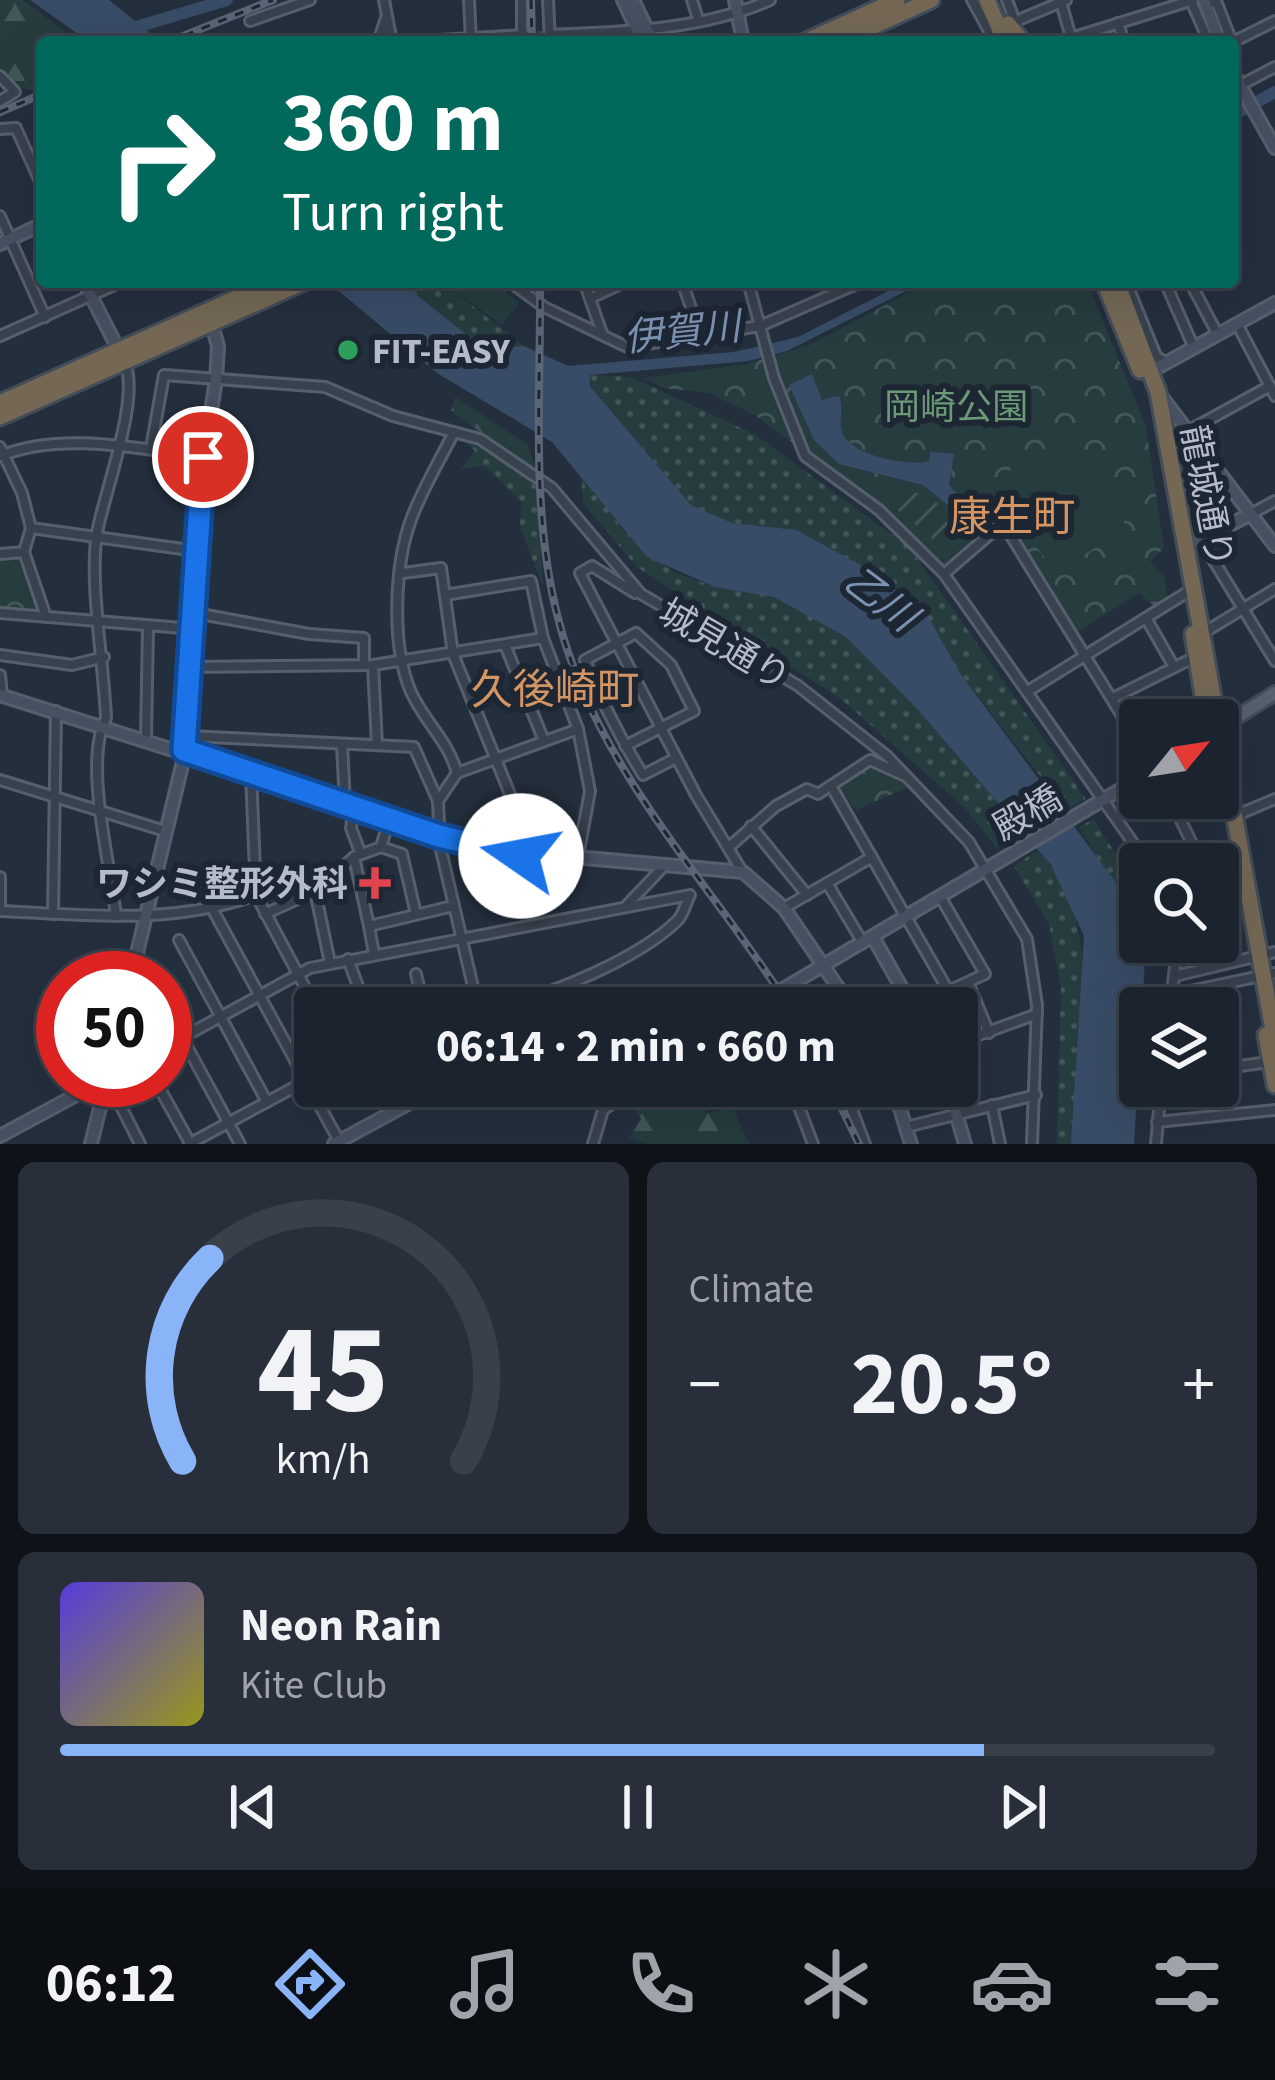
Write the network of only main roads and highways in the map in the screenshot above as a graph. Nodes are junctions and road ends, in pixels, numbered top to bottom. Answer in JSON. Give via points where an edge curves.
{"nodes":[{"id":1,"x":931,"y":0,"type":"edge"},
{"id":2,"x":987,"y":0,"type":"edge"},
{"id":3,"x":1003,"y":0,"type":"edge"},
{"id":4,"x":888,"y":2,"type":"edge"},
{"id":5,"x":817,"y":36,"type":"edge"},
{"id":6,"x":852,"y":36,"type":"edge"},
{"id":7,"x":1007,"y":36,"type":"edge"},
{"id":8,"x":262,"y":288,"type":"edge"},
{"id":9,"x":288,"y":288,"type":"edge"},
{"id":10,"x":1107,"y":288,"type":"edge"},
{"id":11,"x":1125,"y":288,"type":"edge"},
{"id":12,"x":210,"y":318,"type":"junction"},
{"id":13,"x":120,"y":355,"type":"junction"},
{"id":14,"x":1153,"y":370,"type":"junction"},
{"id":15,"x":0,"y":403,"type":"edge"},
{"id":16,"x":0,"y":416,"type":"edge"},
{"id":17,"x":1275,"y":693,"type":"edge"},
{"id":18,"x":1208,"y":699,"type":"edge"},
{"id":19,"x":1212,"y":699,"type":"edge"},
{"id":20,"x":1239,"y":712,"type":"edge"},
{"id":21,"x":1238,"y":819,"type":"edge"},
{"id":22,"x":1239,"y":896,"type":"edge"},
{"id":23,"x":1262,"y":955,"type":"edge"},
{"id":24,"x":1265,"y":975,"type":"edge"},
{"id":25,"x":1273,"y":1018,"type":"edge"},
{"id":26,"x":1275,"y":1041,"type":"edge"},
{"id":27,"x":1275,"y":1085,"type":"edge"}],
"edges":[{"from":1,"to":6,"type":"highway"},
{"from":2,"to":7,"type":"highway"},
{"from":3,"to":7,"type":"highway"},
{"from":4,"to":5,"type":"highway"},
{"from":8,"to":12,"type":"highway"},
{"from":9,"to":12,"type":"highway"},
{"from":10,"to":14,"type":"highway","name":"龍城通り"},
{"from":11,"to":14,"type":"highway","name":"龍城通り"},
{"from":12,"to":13,"type":"highway"},
{"from":13,"to":15,"type":"highway"},
{"from":13,"to":16,"type":"highway"},
{"from":14,"to":18,"type":"highway","name":"龍城通り"},
{"from":14,"to":19,"type":"highway","name":"龍城通り","via":[[1193,543]]},
{"from":17,"to":20,"type":"main road"},
{"from":21,"to":23,"type":"highway"},
{"from":22,"to":23,"type":"highway"},
{"from":23,"to":24,"type":"highway"},
{"from":24,"to":25,"type":"highway"},
{"from":24,"to":27,"type":"highway"},
{"from":25,"to":26,"type":"highway"}]}
